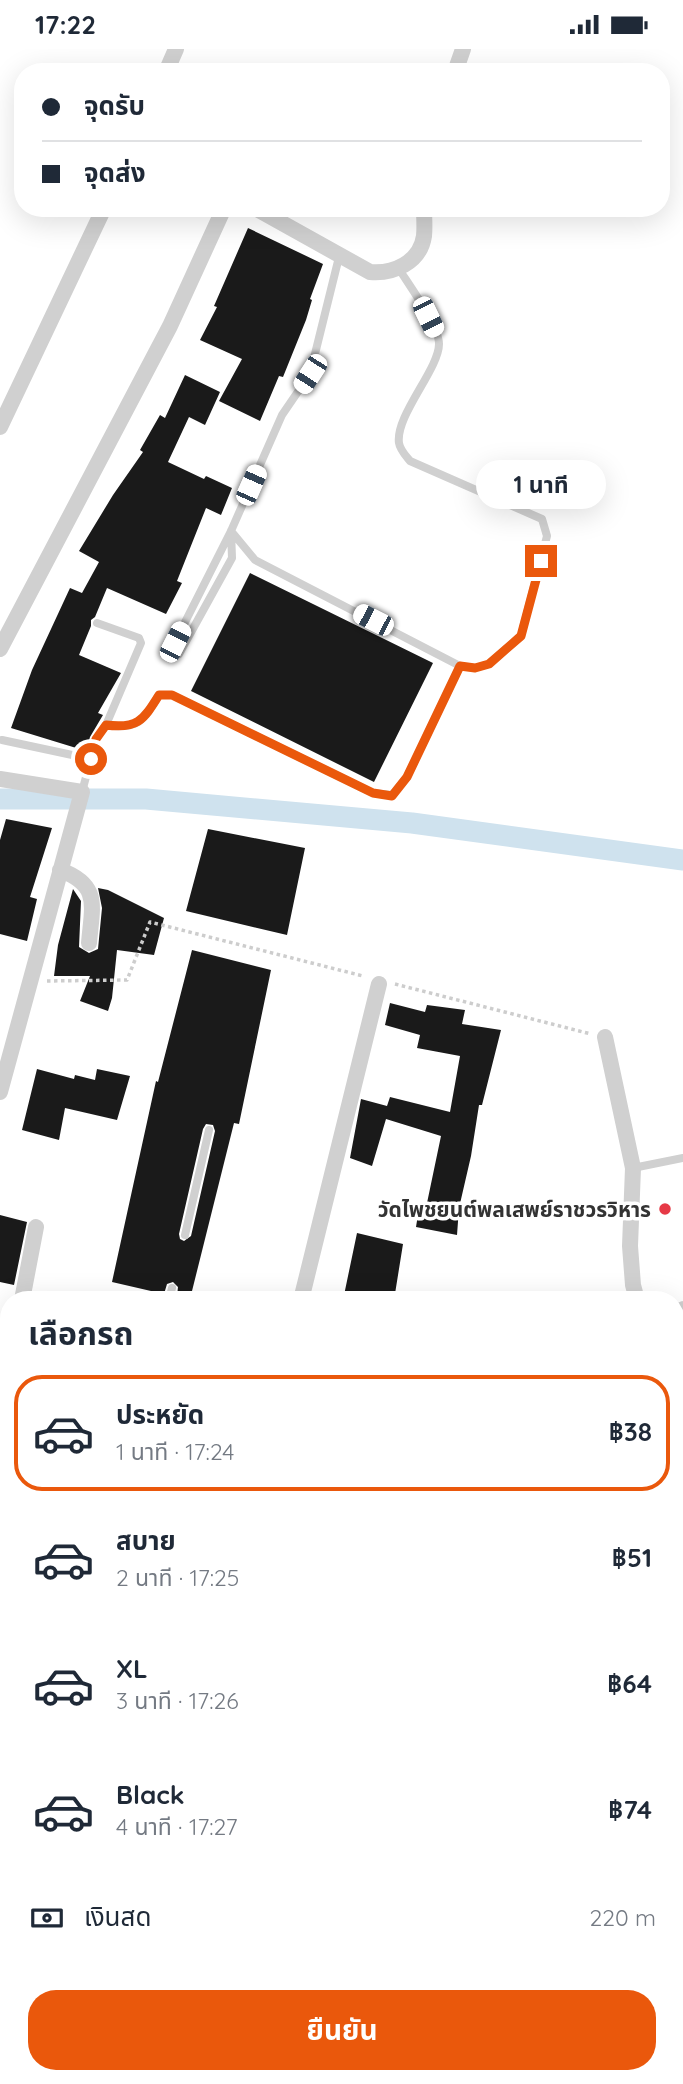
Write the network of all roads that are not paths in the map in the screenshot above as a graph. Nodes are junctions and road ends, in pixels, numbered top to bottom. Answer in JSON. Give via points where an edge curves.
{"nodes":[{"id":1,"x":100,"y":217,"type":"edge"},
{"id":2,"x":220,"y":217,"type":"edge"},
{"id":3,"x":272,"y":217,"type":"edge"},
{"id":4,"x":424,"y":217,"type":"edge"},
{"id":5,"x":340,"y":257,"type":"junction"},
{"id":6,"x":399,"y":269,"type":"junction"},
{"id":7,"x":0,"y":427,"type":"edge"},
{"id":8,"x":231,"y":531,"type":"junction"},
{"id":9,"x":97,"y":623,"type":"dead end"},
{"id":10,"x":175,"y":642,"type":"dead end"},
{"id":11,"x":0,"y":649,"type":"edge"},
{"id":12,"x":179,"y":654,"type":"dead end"},
{"id":13,"x":460,"y":666,"type":"junction"},
{"id":14,"x":106,"y":725,"type":"junction"},
{"id":15,"x":2,"y":740,"type":"dead end"},
{"id":16,"x":91,"y":759,"type":"junction"},
{"id":17,"x":0,"y":779,"type":"edge"},
{"id":18,"x":82,"y":794,"type":"junction"},
{"id":19,"x":60,"y":870,"type":"junction"},
{"id":20,"x":89,"y":943,"type":"dead end"},
{"id":21,"x":378,"y":981,"type":"road end"},
{"id":22,"x":605,"y":1037,"type":"road end"},
{"id":23,"x":0,"y":1092,"type":"edge"},
{"id":24,"x":209,"y":1130,"type":"dead end"},
{"id":25,"x":683,"y":1159,"type":"edge"},
{"id":26,"x":633,"y":1168,"type":"junction"},
{"id":27,"x":36,"y":1227,"type":"dead end"},
{"id":28,"x":185,"y":1235,"type":"dead end"},
{"id":29,"x":172,"y":1288,"type":"dead end"},
{"id":30,"x":24,"y":1291,"type":"edge"},
{"id":31,"x":171,"y":1291,"type":"edge"},
{"id":32,"x":303,"y":1291,"type":"edge"},
{"id":33,"x":635,"y":1291,"type":"edge"}],
"edges":[{"from":1,"to":7,"type":"street"},
{"from":2,"to":11,"type":"street","via":[[170,326]]},
{"from":3,"to":5,"type":"street"},
{"from":4,"to":6,"type":"street","via":[[424,238],[416,256]]},
{"from":5,"to":6,"type":"street","via":[[370,272]]},
{"from":5,"to":8,"type":"lane","via":[[310,374],[282,415]]},
{"from":6,"to":13,"type":"lane","via":[[420,300],[439,343],[400,431],[401,450],[410,461],[542,519],[547,536],[521,636],[489,664]]},
{"from":8,"to":10,"type":"lane"},
{"from":8,"to":12,"type":"lane","via":[[232,558]]},
{"from":8,"to":13,"type":"lane","via":[[255,560]]},
{"from":9,"to":14,"type":"lane","via":[[141,643]]},
{"from":13,"to":14,"type":"lane","via":[[407,777],[392,796],[373,793],[172,695],[159,695],[140,722],[125,728]]},
{"from":14,"to":16,"type":"lane"},
{"from":15,"to":16,"type":"lane"},
{"from":16,"to":18,"type":"lane"},
{"from":17,"to":18,"type":"street"},
{"from":18,"to":19,"type":"street"},
{"from":19,"to":20,"type":"street","via":[[78,877],[88,888],[93,906]]},
{"from":19,"to":23,"type":"street"},
{"from":21,"to":32,"type":"street"},
{"from":22,"to":26,"type":"street"},
{"from":24,"to":28,"type":"lane"},
{"from":25,"to":26,"type":"lane"},
{"from":26,"to":33,"type":"street","via":[[630,1246]]},
{"from":27,"to":30,"type":"street"},
{"from":29,"to":31,"type":"lane"}]}
